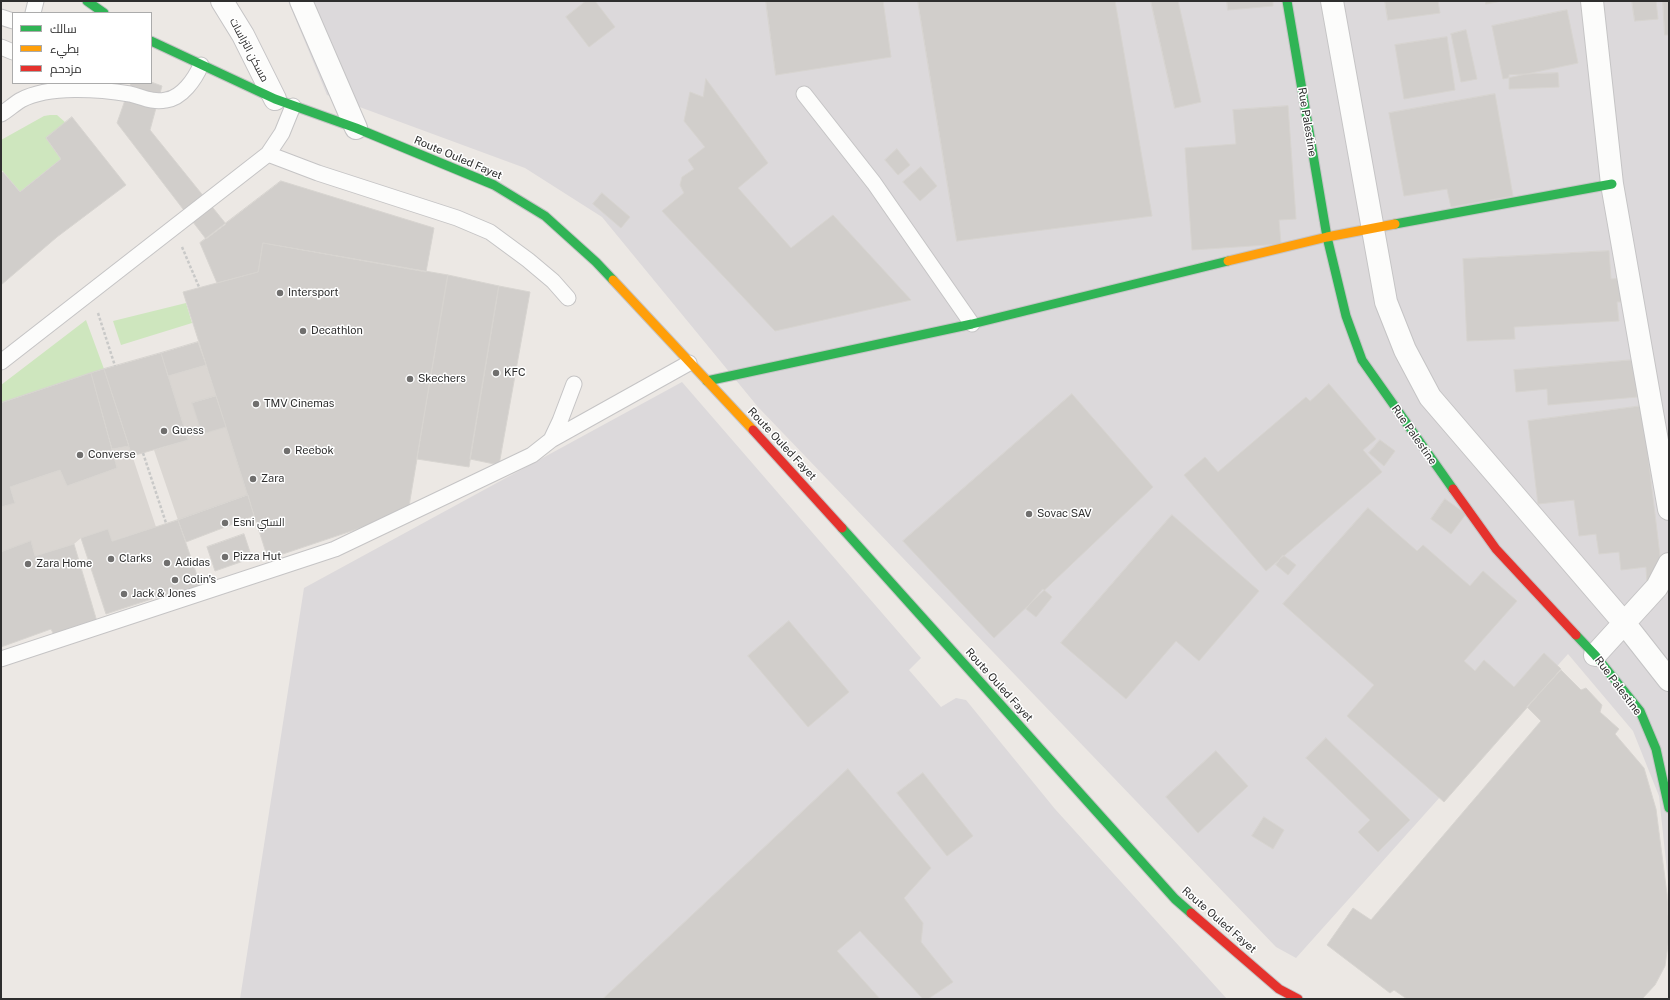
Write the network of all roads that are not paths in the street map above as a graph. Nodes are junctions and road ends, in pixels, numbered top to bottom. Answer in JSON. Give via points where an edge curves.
{"nodes":[{"id":1,"x":36,"y":1,"type":"edge"},
{"id":2,"x":88,"y":1,"type":"edge"},
{"id":3,"x":222,"y":1,"type":"edge"},
{"id":4,"x":301,"y":1,"type":"edge"},
{"id":5,"x":1287,"y":1,"type":"edge"},
{"id":6,"x":1332,"y":1,"type":"edge"},
{"id":7,"x":1592,"y":1,"type":"edge"},
{"id":8,"x":33,"y":12,"type":"edge"},
{"id":9,"x":100,"y":12,"type":"edge"},
{"id":10,"x":1,"y":17,"type":"edge"},
{"id":11,"x":12,"y":21,"type":"edge"},
{"id":12,"x":152,"y":41,"type":"edge"},
{"id":13,"x":1,"y":47,"type":"edge"},
{"id":14,"x":12,"y":52,"type":"edge"},
{"id":15,"x":201,"y":65,"type":"junction"},
{"id":16,"x":101,"y":84,"type":"edge"},
{"id":17,"x":130,"y":94,"type":"junction"},
{"id":18,"x":804,"y":94,"type":"dead end"},
{"id":19,"x":284,"y":103,"type":"junction"},
{"id":20,"x":1,"y":114,"type":"edge"},
{"id":21,"x":356,"y":128,"type":"junction"},
{"id":22,"x":268,"y":154,"type":"junction"},
{"id":23,"x":1612,"y":184,"type":"junction"},
{"id":24,"x":1373,"y":229,"type":"junction"},
{"id":25,"x":1326,"y":237,"type":"junction"},
{"id":26,"x":568,"y":298,"type":"dead end"},
{"id":27,"x":972,"y":324,"type":"junction"},
{"id":28,"x":1,"y":362,"type":"edge"},
{"id":29,"x":690,"y":362,"type":"junction"},
{"id":30,"x":707,"y":381,"type":"junction"},
{"id":31,"x":574,"y":384,"type":"dead end"},
{"id":32,"x":551,"y":440,"type":"junction"},
{"id":33,"x":1669,"y":508,"type":"edge"},
{"id":34,"x":1669,"y":564,"type":"edge"},
{"id":35,"x":1625,"y":624,"type":"junction"},
{"id":36,"x":1595,"y":655,"type":"junction"},
{"id":37,"x":1,"y":659,"type":"edge"},
{"id":38,"x":1669,"y":680,"type":"edge"},
{"id":39,"x":1669,"y":808,"type":"edge"},
{"id":40,"x":1298,"y":999,"type":"edge"}],
"edges":[{"from":1,"to":8,"type":"lane"},
{"from":2,"to":9,"type":"street"},
{"from":3,"to":19,"type":"street","name":"مسكن التراسات"},
{"from":4,"to":21,"type":"street"},
{"from":5,"to":25,"type":"street","name":"Rue Palestine"},
{"from":6,"to":24,"type":"street"},
{"from":7,"to":23,"type":"street"},
{"from":10,"to":11,"type":"lane"},
{"from":12,"to":15,"type":"street","name":"Route Ouled Fayet"},
{"from":13,"to":14,"type":"lane"},
{"from":15,"to":17,"type":"lane","via":[[179,95],[167,100],[154,101]]},
{"from":15,"to":19,"type":"street","name":"Route Ouled Fayet"},
{"from":16,"to":17,"type":"lane"},
{"from":17,"to":20,"type":"lane","via":[[85,90],[43,93],[22,100]]},
{"from":18,"to":27,"type":"lane","via":[[874,184]]},
{"from":19,"to":21,"type":"street","name":"Route Ouled Fayet"},
{"from":19,"to":22,"type":"lane","via":[[282,133]]},
{"from":21,"to":29,"type":"street","name":"Route Ouled Fayet","via":[[494,185],[545,216],[596,262]]},
{"from":22,"to":26,"type":"lane","via":[[457,218],[490,232],[553,281]]},
{"from":22,"to":28,"type":"lane"},
{"from":23,"to":24,"type":"street"},
{"from":23,"to":33,"type":"street"},
{"from":24,"to":25,"type":"street"},
{"from":24,"to":35,"type":"street","via":[[1386,302],[1405,350],[1430,397]]},
{"from":25,"to":27,"type":"street"},
{"from":25,"to":36,"type":"street","name":"Rue Palestine","via":[[1346,316],[1362,360],[1496,549]]},
{"from":27,"to":30,"type":"street"},
{"from":29,"to":30,"type":"street","name":"Route Ouled Fayet"},
{"from":29,"to":32,"type":"lane"},
{"from":30,"to":40,"type":"street","name":"Route Ouled Fayet","via":[[1175,899],[1279,989]]},
{"from":31,"to":32,"type":"lane"},
{"from":32,"to":37,"type":"lane","via":[[532,455],[335,549]]},
{"from":34,"to":35,"type":"street","via":[[1657,587]]},
{"from":35,"to":36,"type":"street"},
{"from":35,"to":38,"type":"street"},
{"from":36,"to":39,"type":"street","name":"Rue Palestine","via":[[1640,711],[1656,749]]}]}
